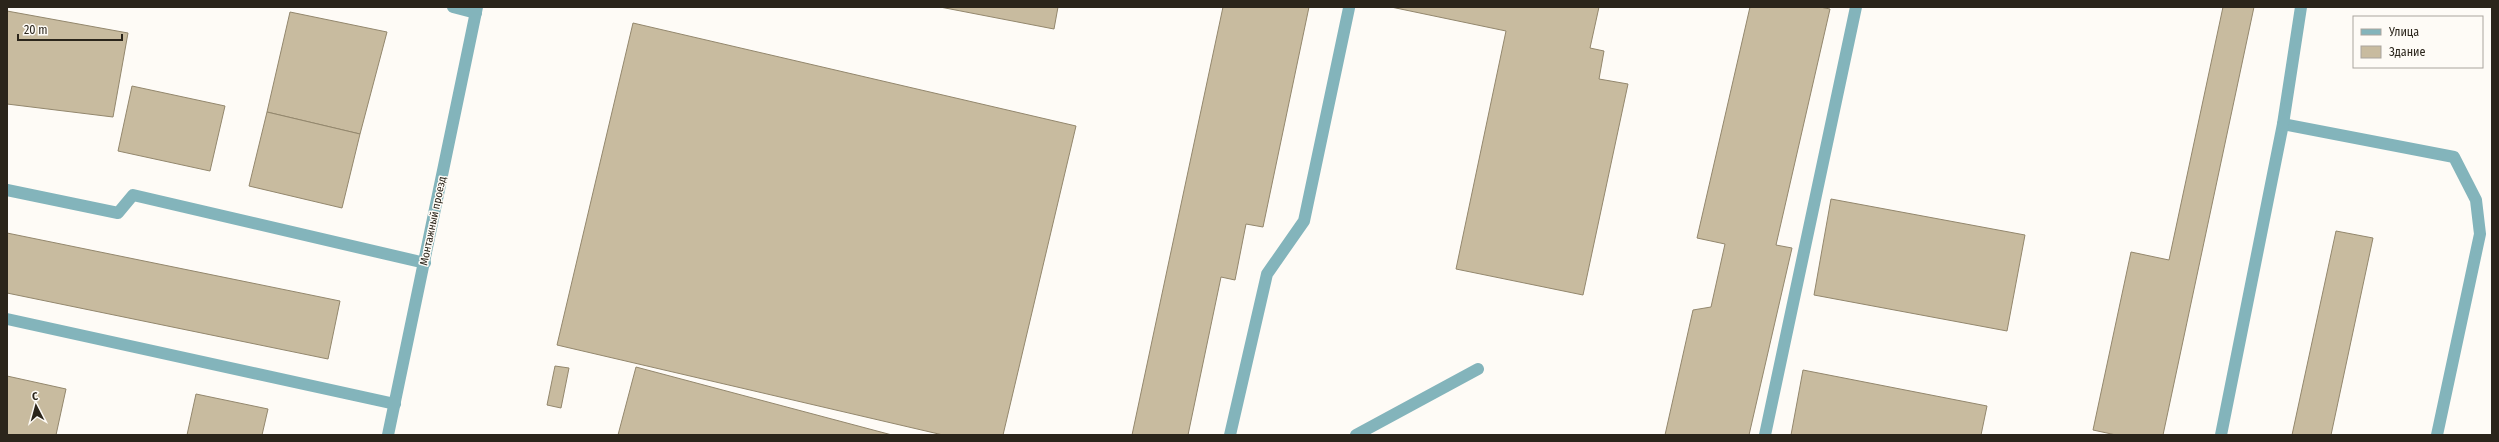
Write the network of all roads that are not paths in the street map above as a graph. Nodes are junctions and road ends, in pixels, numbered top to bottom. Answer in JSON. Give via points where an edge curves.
{"nodes":[{"id":1,"x":452,"y":7,"type":"edge"},
{"id":2,"x":1856,"y":7,"type":"edge"},
{"id":3,"x":2301,"y":7,"type":"edge"},
{"id":4,"x":1349,"y":8,"type":"edge"},
{"id":5,"x":477,"y":10,"type":"edge"},
{"id":6,"x":2283,"y":124,"type":"junction"},
{"id":7,"x":7,"y":190,"type":"edge"},
{"id":8,"x":425,"y":263,"type":"junction"},
{"id":9,"x":7,"y":319,"type":"edge"},
{"id":10,"x":1478,"y":370,"type":"dead end"},
{"id":11,"x":395,"y":404,"type":"junction"},
{"id":12,"x":388,"y":435,"type":"edge"},
{"id":13,"x":1230,"y":435,"type":"edge"},
{"id":14,"x":1356,"y":435,"type":"edge"},
{"id":15,"x":1765,"y":435,"type":"edge"},
{"id":16,"x":2221,"y":435,"type":"edge"},
{"id":17,"x":2438,"y":435,"type":"edge"}],
"edges":[{"from":1,"to":5,"type":"street"},
{"from":2,"to":15,"type":"street"},
{"from":3,"to":6,"type":"street"},
{"from":4,"to":13,"type":"street","via":[[1304,221],[1267,274]]},
{"from":5,"to":8,"type":"street","name":"Монтажный проезд"},
{"from":6,"to":16,"type":"street"},
{"from":6,"to":17,"type":"street","via":[[2454,157],[2476,200],[2480,234]]},
{"from":7,"to":8,"type":"street","via":[[118,213],[133,195]]},
{"from":8,"to":11,"type":"street","name":"Монтажный проезд"},
{"from":9,"to":11,"type":"street"},
{"from":10,"to":14,"type":"street"},
{"from":11,"to":12,"type":"street","name":"Монтажный проезд"}]}
